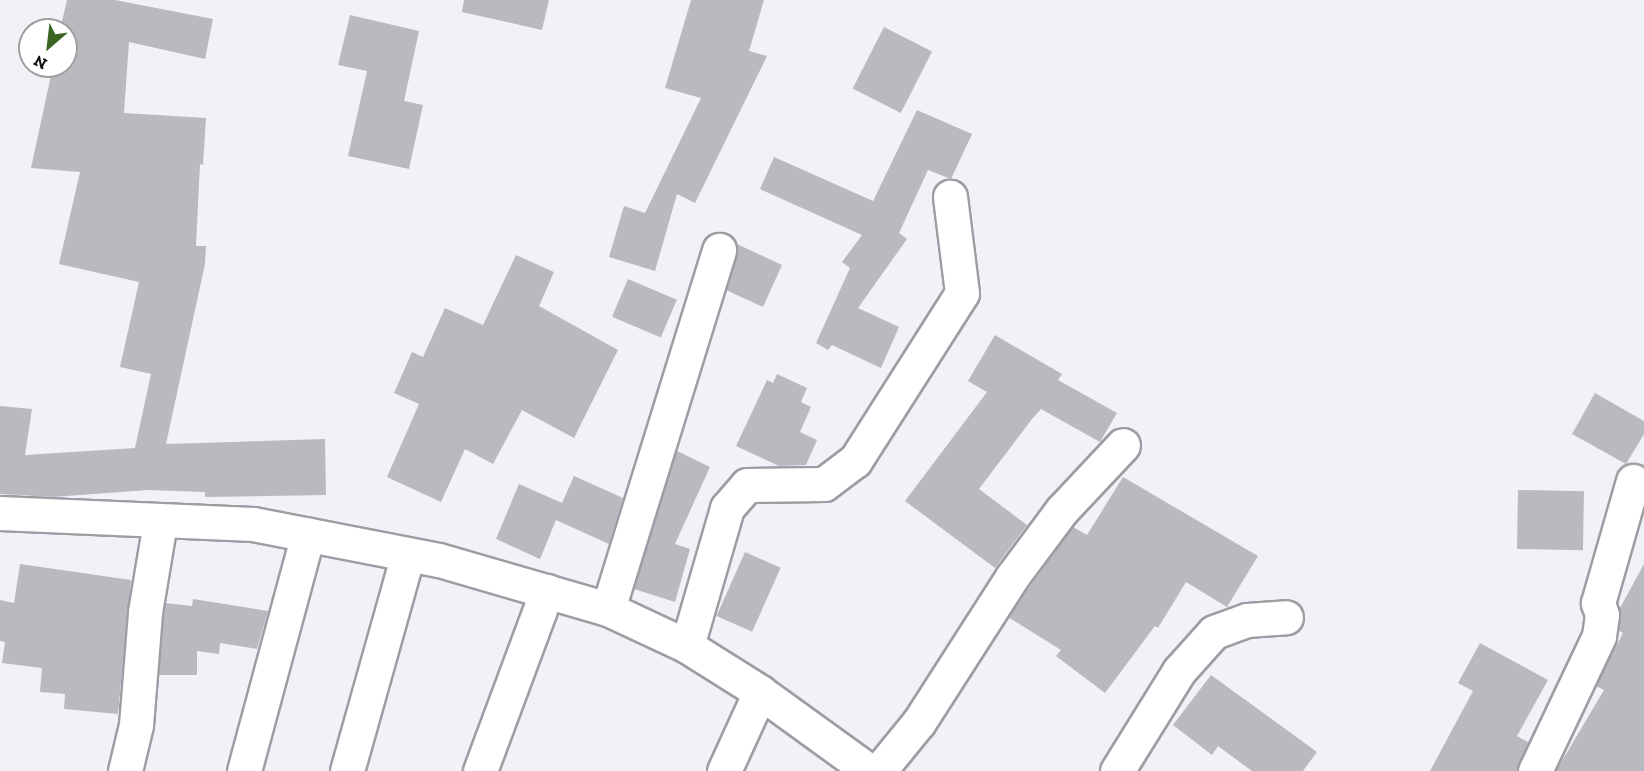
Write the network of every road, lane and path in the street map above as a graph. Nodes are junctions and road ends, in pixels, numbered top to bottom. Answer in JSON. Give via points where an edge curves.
{"nodes":[{"id":1,"x":950,"y":197,"type":"dead end"},
{"id":2,"x":718,"y":250,"type":"dead end"},
{"id":3,"x":1123,"y":445,"type":"dead end"},
{"id":4,"x":1633,"y":481,"type":"dead end"},
{"id":5,"x":0,"y":513,"type":"edge"},
{"id":6,"x":160,"y":522,"type":"junction"},
{"id":7,"x":308,"y":534,"type":"junction"},
{"id":8,"x":408,"y":554,"type":"junction"},
{"id":9,"x":547,"y":591,"type":"junction"},
{"id":10,"x":608,"y":609,"type":"junction"},
{"id":11,"x":1286,"y":617,"type":"dead end"},
{"id":12,"x":687,"y":646,"type":"junction"},
{"id":13,"x":760,"y":692,"type":"junction"},
{"id":14,"x":125,"y":771,"type":"edge"},
{"id":15,"x":244,"y":771,"type":"edge"},
{"id":16,"x":347,"y":771,"type":"edge"},
{"id":17,"x":480,"y":771,"type":"edge"},
{"id":18,"x":724,"y":771,"type":"edge"},
{"id":19,"x":869,"y":771,"type":"edge"},
{"id":20,"x":879,"y":771,"type":"edge"},
{"id":21,"x":1117,"y":771,"type":"edge"},
{"id":22,"x":1535,"y":771,"type":"edge"}],
"edges":[{"from":1,"to":12,"type":"street","via":[[962,293],[855,461],[824,484],[747,485],[727,508]]},
{"from":2,"to":10,"type":"street"},
{"from":3,"to":20,"type":"street","via":[[1062,510],[1012,577],[919,722]]},
{"from":4,"to":22,"type":"street","via":[[1598,603],[1602,615],[1599,636]]},
{"from":5,"to":6,"type":"street"},
{"from":6,"to":7,"type":"street","via":[[253,524]]},
{"from":6,"to":14,"type":"street","via":[[145,612],[136,725]]},
{"from":7,"to":8,"type":"street"},
{"from":7,"to":15,"type":"street"},
{"from":8,"to":9,"type":"street"},
{"from":8,"to":16,"type":"street"},
{"from":9,"to":10,"type":"street"},
{"from":9,"to":17,"type":"street"},
{"from":10,"to":12,"type":"street"},
{"from":11,"to":21,"type":"street","via":[[1247,620],[1214,632],[1179,671]]},
{"from":12,"to":13,"type":"street"},
{"from":13,"to":18,"type":"street"},
{"from":13,"to":19,"type":"street"}]}
